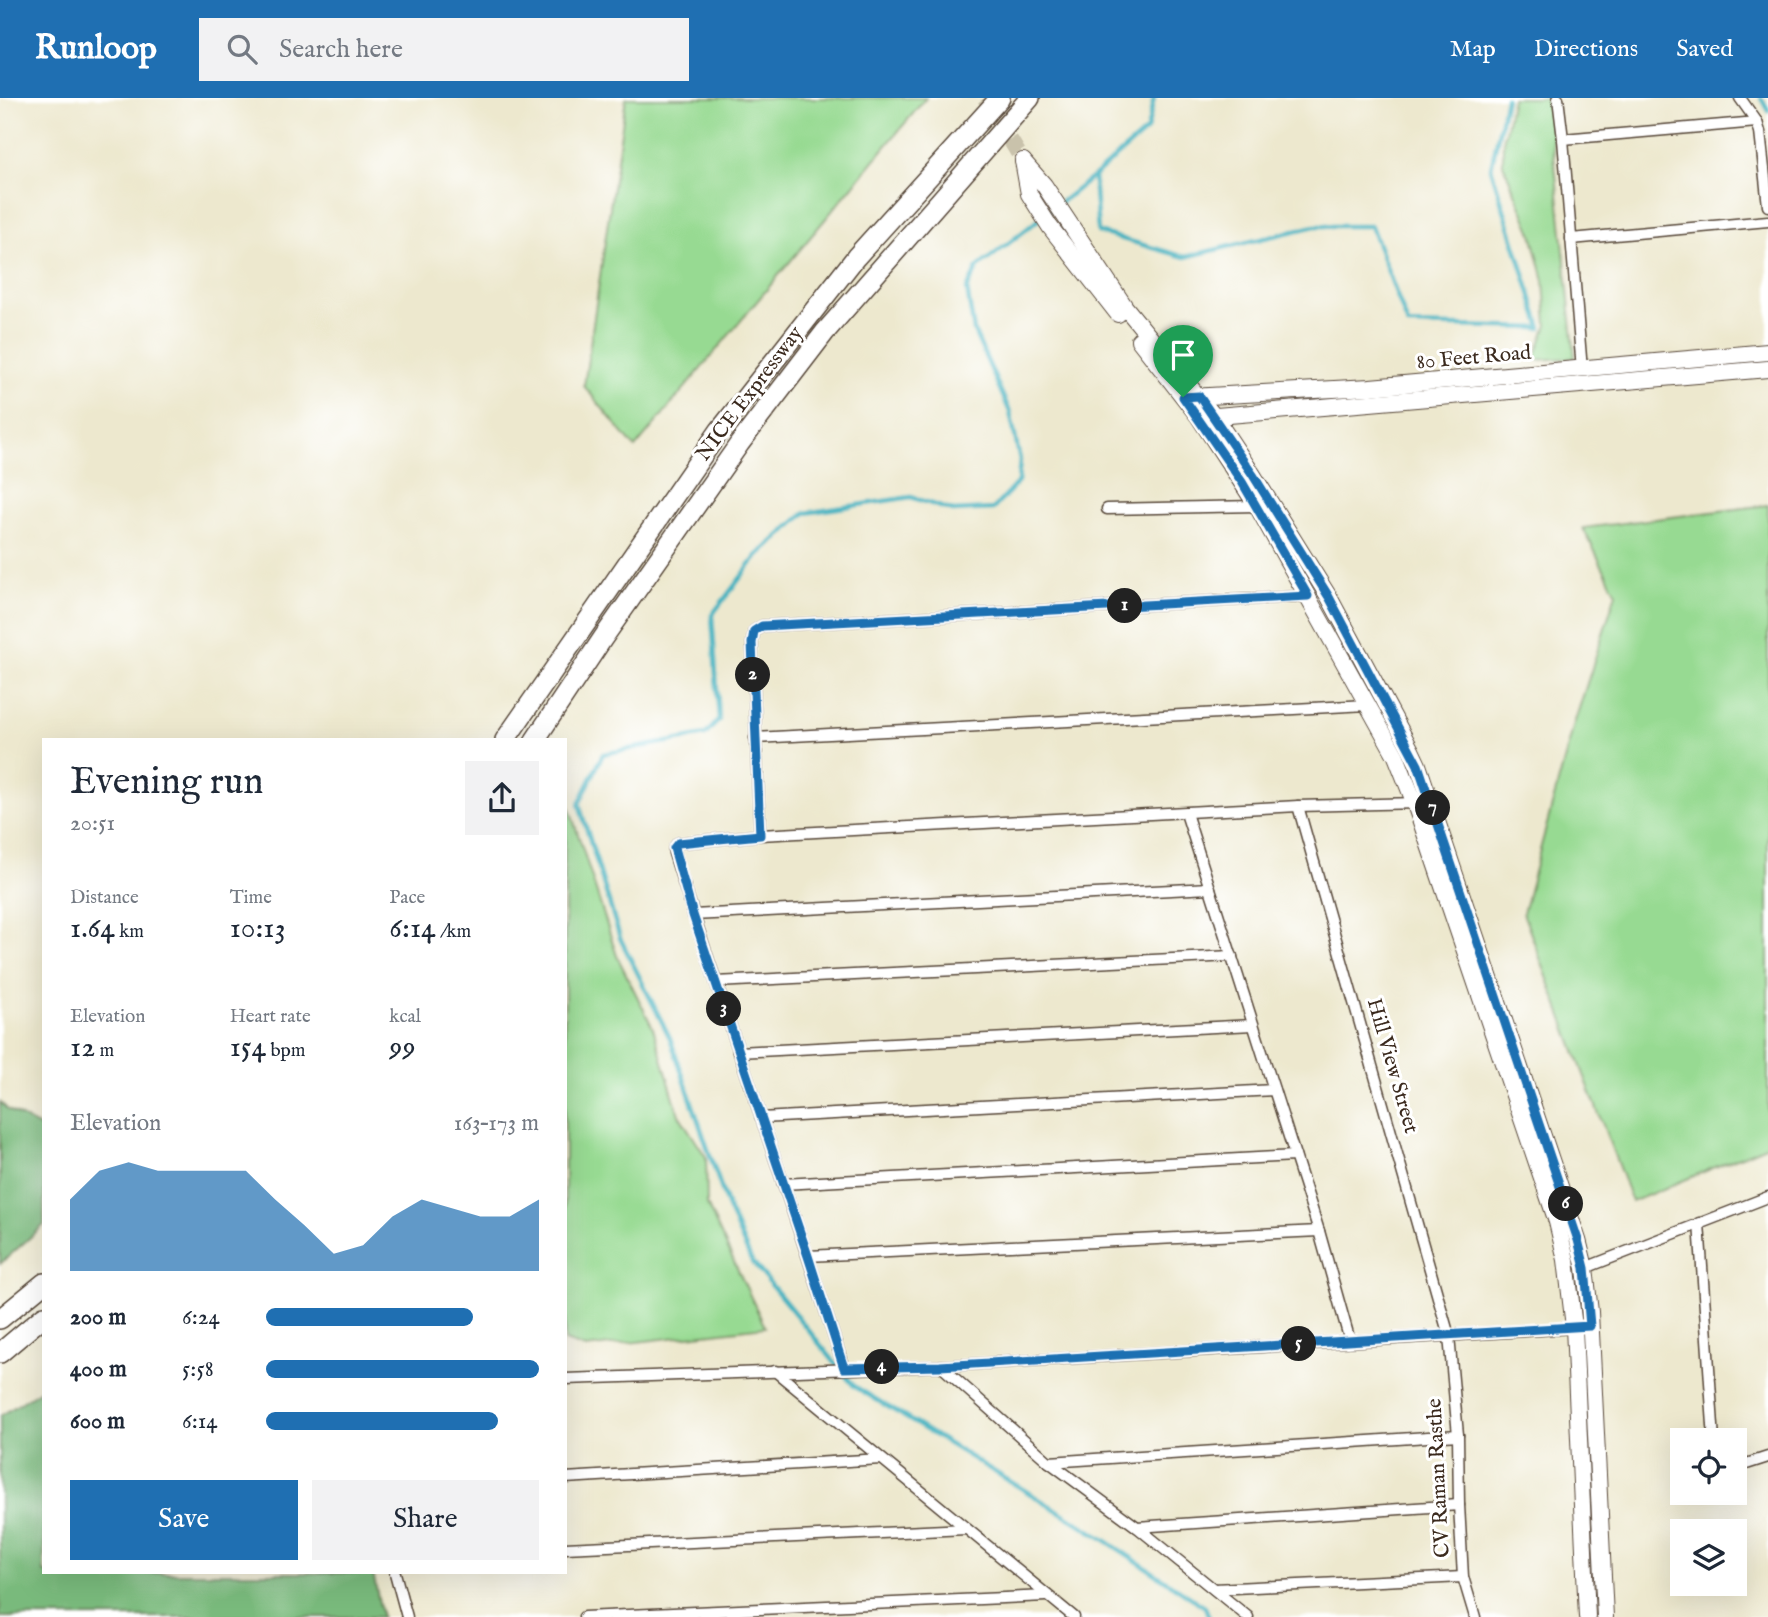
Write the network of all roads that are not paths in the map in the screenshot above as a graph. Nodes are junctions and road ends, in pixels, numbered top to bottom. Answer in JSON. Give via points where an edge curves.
{"nodes":[{"id":1,"x":1000,"y":98,"type":"edge"},
{"id":2,"x":1030,"y":98,"type":"edge"},
{"id":3,"x":1558,"y":98,"type":"edge"},
{"id":4,"x":1740,"y":98,"type":"edge"},
{"id":5,"x":1757,"y":122,"type":"junction"},
{"id":6,"x":1563,"y":139,"type":"junction"},
{"id":7,"x":1768,"y":206,"type":"edge"},
{"id":8,"x":1768,"y":221,"type":"edge"},
{"id":9,"x":1572,"y":239,"type":"junction"},
{"id":10,"x":1768,"y":352,"type":"edge"},
{"id":11,"x":1768,"y":369,"type":"edge"},
{"id":12,"x":1582,"y":370,"type":"junction"},
{"id":13,"x":1191,"y":397,"type":"junction"},
{"id":14,"x":1207,"y":417,"type":"junction"},
{"id":15,"x":1257,"y":506,"type":"junction"},
{"id":16,"x":1107,"y":509,"type":"dead end"},
{"id":17,"x":1308,"y":596,"type":"junction"},
{"id":18,"x":1367,"y":705,"type":"junction"},
{"id":19,"x":506,"y":738,"type":"edge"},
{"id":20,"x":535,"y":738,"type":"edge"},
{"id":21,"x":755,"y":738,"type":"junction"},
{"id":22,"x":1422,"y":802,"type":"junction"},
{"id":23,"x":1298,"y":806,"type":"junction"},
{"id":24,"x":1186,"y":813,"type":"junction"},
{"id":25,"x":760,"y":835,"type":"junction"},
{"id":26,"x":1210,"y":888,"type":"junction"},
{"id":27,"x":693,"y":915,"type":"junction"},
{"id":28,"x":1232,"y":956,"type":"junction"},
{"id":29,"x":716,"y":982,"type":"junction"},
{"id":30,"x":1253,"y":1025,"type":"junction"},
{"id":31,"x":738,"y":1052,"type":"junction"},
{"id":32,"x":1274,"y":1090,"type":"junction"},
{"id":33,"x":761,"y":1118,"type":"junction"},
{"id":34,"x":1295,"y":1156,"type":"junction"},
{"id":35,"x":783,"y":1184,"type":"junction"},
{"id":36,"x":1768,"y":1197,"type":"edge"},
{"id":37,"x":1699,"y":1223,"type":"junction"},
{"id":38,"x":1319,"y":1231,"type":"junction"},
{"id":39,"x":808,"y":1256,"type":"junction"},
{"id":40,"x":1585,"y":1268,"type":"junction"},
{"id":41,"x":42,"y":1285,"type":"edge"},
{"id":42,"x":0,"y":1319,"type":"edge"},
{"id":43,"x":42,"y":1319,"type":"edge"},
{"id":44,"x":1582,"y":1327,"type":"junction"},
{"id":45,"x":1449,"y":1336,"type":"junction"},
{"id":46,"x":1350,"y":1341,"type":"junction"},
{"id":47,"x":0,"y":1353,"type":"edge"},
{"id":48,"x":940,"y":1366,"type":"junction"},
{"id":49,"x":844,"y":1368,"type":"junction"},
{"id":50,"x":775,"y":1371,"type":"junction"},
{"id":51,"x":567,"y":1379,"type":"edge"},
{"id":52,"x":1713,"y":1428,"type":"edge"},
{"id":53,"x":1458,"y":1435,"type":"junction"},
{"id":54,"x":1768,"y":1457,"type":"edge"},
{"id":55,"x":881,"y":1459,"type":"junction"},
{"id":56,"x":1049,"y":1462,"type":"junction"},
{"id":57,"x":1747,"y":1464,"type":"edge"},
{"id":58,"x":567,"y":1478,"type":"edge"},
{"id":59,"x":1459,"y":1505,"type":"junction"},
{"id":60,"x":1137,"y":1527,"type":"junction"},
{"id":61,"x":966,"y":1529,"type":"junction"},
{"id":62,"x":567,"y":1548,"type":"edge"},
{"id":63,"x":395,"y":1574,"type":"edge"},
{"id":64,"x":1463,"y":1577,"type":"junction"},
{"id":65,"x":1214,"y":1589,"type":"junction"},
{"id":66,"x":1046,"y":1596,"type":"junction"},
{"id":67,"x":711,"y":1614,"type":"edge"},
{"id":68,"x":407,"y":1617,"type":"edge"},
{"id":69,"x":584,"y":1617,"type":"edge"},
{"id":70,"x":1073,"y":1617,"type":"edge"},
{"id":71,"x":1248,"y":1617,"type":"edge"},
{"id":72,"x":1475,"y":1617,"type":"edge"},
{"id":73,"x":1587,"y":1617,"type":"edge"},
{"id":74,"x":1605,"y":1617,"type":"edge"}],
"edges":[{"from":1,"to":19,"type":"highway","name":"NICE Expressway","via":[[856,257],[720,430]]},
{"from":2,"to":20,"type":"highway","name":"NICE Expressway","via":[[825,332],[740,443]]},
{"from":3,"to":6,"type":"street"},
{"from":4,"to":5,"type":"street"},
{"from":5,"to":6,"type":"street"},
{"from":5,"to":7,"type":"street"},
{"from":6,"to":9,"type":"street"},
{"from":8,"to":9,"type":"street"},
{"from":9,"to":12,"type":"street"},
{"from":10,"to":12,"type":"main road","name":"80 Feet Road"},
{"from":11,"to":14,"type":"main road","name":"80 Feet Road"},
{"from":12,"to":13,"type":"main road","name":"80 Feet Road"},
{"from":13,"to":13,"type":"main road","via":[[1044,185],[1023,161],[1029,194],[1050,227]]},
{"from":13,"to":14,"type":"main road"},
{"from":14,"to":15,"type":"main road"},
{"from":14,"to":22,"type":"main road","via":[[1329,597],[1411,750]]},
{"from":15,"to":16,"type":"street"},
{"from":15,"to":17,"type":"main road"},
{"from":17,"to":18,"type":"main road"},
{"from":17,"to":21,"type":"street","via":[[762,626],[754,631],[752,640]]},
{"from":18,"to":21,"type":"street"},
{"from":18,"to":22,"type":"main road"},
{"from":21,"to":25,"type":"street"},
{"from":22,"to":23,"type":"street"},
{"from":22,"to":40,"type":"main road"},
{"from":22,"to":44,"type":"main road","via":[[1557,1222]]},
{"from":23,"to":24,"type":"street"},
{"from":23,"to":45,"type":"street","name":"Hill View Street"},
{"from":24,"to":25,"type":"street"},
{"from":24,"to":26,"type":"street"},
{"from":25,"to":27,"type":"street","via":[[676,845],[674,853]]},
{"from":26,"to":27,"type":"street"},
{"from":26,"to":28,"type":"street"},
{"from":27,"to":29,"type":"street"},
{"from":28,"to":29,"type":"street"},
{"from":28,"to":30,"type":"street"},
{"from":29,"to":31,"type":"street"},
{"from":30,"to":31,"type":"street"},
{"from":30,"to":32,"type":"street"},
{"from":31,"to":33,"type":"street"},
{"from":32,"to":33,"type":"street"},
{"from":32,"to":34,"type":"street"},
{"from":33,"to":35,"type":"street"},
{"from":34,"to":35,"type":"street"},
{"from":34,"to":38,"type":"street"},
{"from":35,"to":39,"type":"street"},
{"from":36,"to":37,"type":"street"},
{"from":37,"to":40,"type":"street"},
{"from":37,"to":52,"type":"street"},
{"from":38,"to":39,"type":"street"},
{"from":38,"to":46,"type":"street"},
{"from":39,"to":49,"type":"street"},
{"from":40,"to":44,"type":"main road"},
{"from":41,"to":42,"type":"highway"},
{"from":43,"to":47,"type":"highway"},
{"from":44,"to":45,"type":"street"},
{"from":44,"to":73,"type":"main road"},
{"from":44,"to":74,"type":"main road"},
{"from":45,"to":46,"type":"street"},
{"from":45,"to":53,"type":"street","name":"CV Raman Rasthe"},
{"from":46,"to":48,"type":"street"},
{"from":48,"to":49,"type":"street"},
{"from":48,"to":56,"type":"street"},
{"from":49,"to":50,"type":"street"},
{"from":50,"to":51,"type":"street"},
{"from":50,"to":55,"type":"street"},
{"from":53,"to":56,"type":"street"},
{"from":53,"to":59,"type":"street","name":"CV Raman Rasthe"},
{"from":54,"to":57,"type":"street"},
{"from":55,"to":58,"type":"street"},
{"from":55,"to":61,"type":"street"},
{"from":56,"to":60,"type":"street"},
{"from":59,"to":60,"type":"street"},
{"from":59,"to":64,"type":"street","name":"CV Raman Rasthe"},
{"from":60,"to":65,"type":"street"},
{"from":61,"to":62,"type":"street"},
{"from":61,"to":66,"type":"street"},
{"from":63,"to":68,"type":"street"},
{"from":64,"to":65,"type":"street"},
{"from":64,"to":72,"type":"street","name":"CV Raman Rasthe"},
{"from":65,"to":71,"type":"street"},
{"from":66,"to":67,"type":"street"},
{"from":66,"to":70,"type":"street"},
{"from":67,"to":69,"type":"street"}]}
